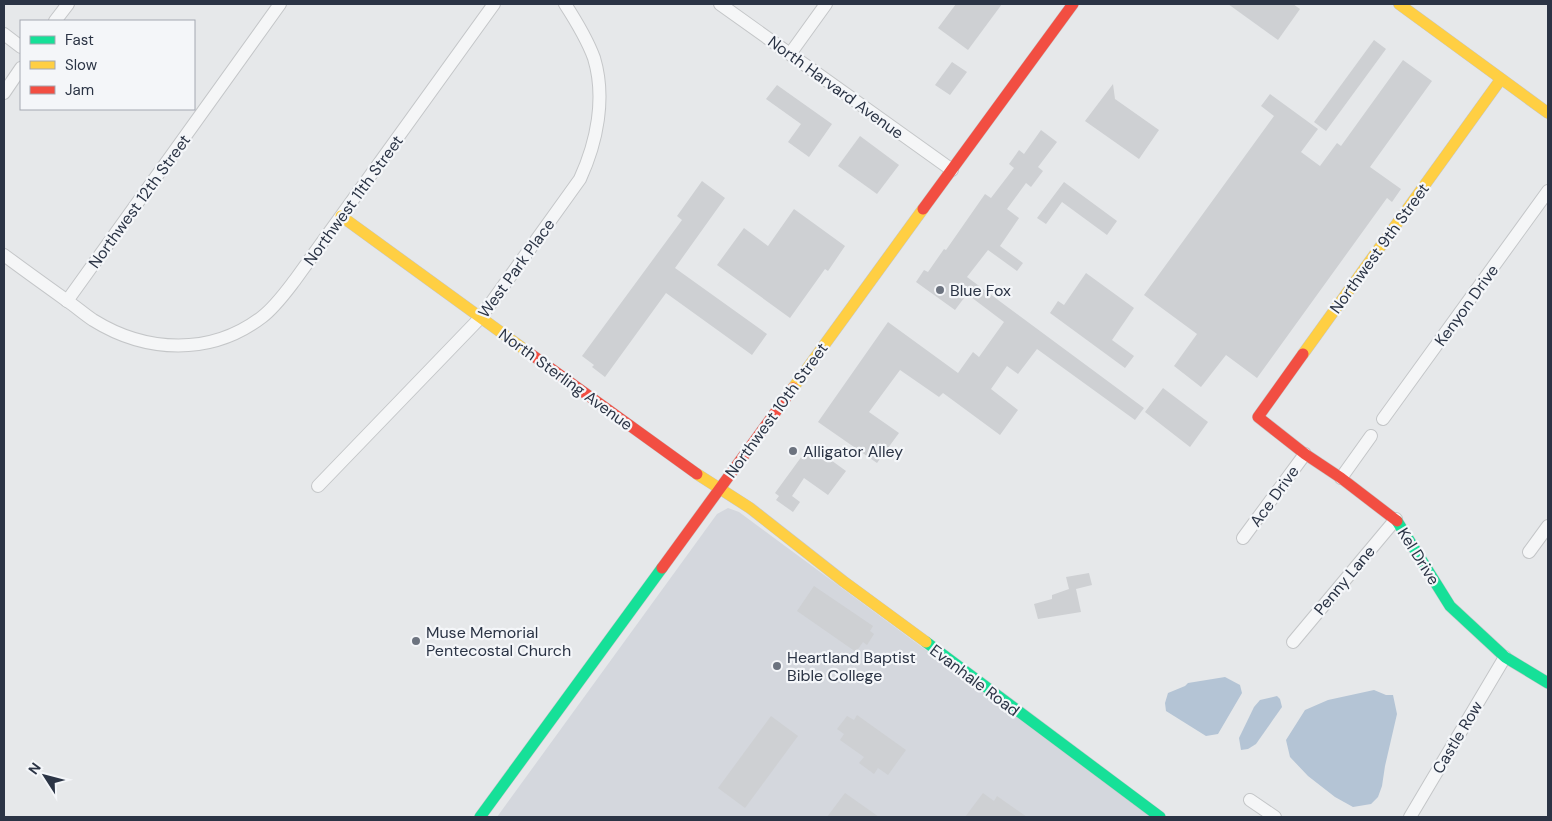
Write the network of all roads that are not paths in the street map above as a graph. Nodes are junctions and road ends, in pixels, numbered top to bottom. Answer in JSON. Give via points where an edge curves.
{"nodes":[{"id":1,"x":68,"y":4,"type":"edge"},
{"id":2,"x":280,"y":4,"type":"edge"},
{"id":3,"x":494,"y":4,"type":"edge"},
{"id":4,"x":565,"y":4,"type":"edge"},
{"id":5,"x":720,"y":4,"type":"edge"},
{"id":6,"x":826,"y":4,"type":"edge"},
{"id":7,"x":1073,"y":4,"type":"edge"},
{"id":8,"x":1398,"y":4,"type":"edge"},
{"id":9,"x":56,"y":20,"type":"edge"},
{"id":10,"x":4,"y":34,"type":"edge"},
{"id":11,"x":20,"y":46,"type":"edge"},
{"id":12,"x":790,"y":54,"type":"junction"},
{"id":13,"x":20,"y":69,"type":"edge"},
{"id":14,"x":1501,"y":79,"type":"junction"},
{"id":15,"x":4,"y":92,"type":"edge"},
{"id":16,"x":1548,"y":113,"type":"edge"},
{"id":17,"x":952,"y":170,"type":"junction"},
{"id":18,"x":1548,"y":191,"type":"edge"},
{"id":19,"x":341,"y":216,"type":"junction"},
{"id":20,"x":4,"y":255,"type":"edge"},
{"id":21,"x":67,"y":301,"type":"junction"},
{"id":22,"x":481,"y":317,"type":"junction"},
{"id":23,"x":1258,"y":417,"type":"joint"},
{"id":24,"x":1383,"y":419,"type":"dead end"},
{"id":25,"x":1371,"y":436,"type":"dead end"},
{"id":26,"x":1306,"y":454,"type":"junction"},
{"id":27,"x":1341,"y":478,"type":"junction"},
{"id":28,"x":318,"y":486,"type":"dead end"},
{"id":29,"x":720,"y":488,"type":"junction"},
{"id":30,"x":1396,"y":519,"type":"junction"},
{"id":31,"x":1548,"y":526,"type":"edge"},
{"id":32,"x":1243,"y":538,"type":"dead end"},
{"id":33,"x":1529,"y":552,"type":"dead end"},
{"id":34,"x":1293,"y":642,"type":"dead end"},
{"id":35,"x":1505,"y":657,"type":"junction"},
{"id":36,"x":1548,"y":684,"type":"edge"},
{"id":37,"x":1250,"y":800,"type":"dead end"},
{"id":38,"x":480,"y":817,"type":"edge"},
{"id":39,"x":1160,"y":817,"type":"edge"},
{"id":40,"x":1275,"y":817,"type":"edge"},
{"id":41,"x":1410,"y":817,"type":"edge"}],
"edges":[{"from":1,"to":9,"type":"street"},
{"from":2,"to":21,"type":"street","name":"Northwest 12th Street"},
{"from":3,"to":19,"type":"street","name":"Northwest 11th Street"},
{"from":4,"to":22,"type":"street","name":"West Park Place","via":[[594,59],[599,99],[595,139],[580,179]]},
{"from":5,"to":12,"type":"street","name":"North Harvard Avenue"},
{"from":6,"to":12,"type":"street"},
{"from":7,"to":17,"type":"street","name":"Northwest 10th Street"},
{"from":8,"to":14,"type":"street"},
{"from":10,"to":11,"type":"street"},
{"from":12,"to":17,"type":"street","name":"North Harvard Avenue"},
{"from":13,"to":15,"type":"street"},
{"from":14,"to":16,"type":"street"},
{"from":14,"to":23,"type":"street","name":"Northwest 9th Street"},
{"from":17,"to":29,"type":"street","name":"Northwest 10th Street"},
{"from":18,"to":24,"type":"street","name":"Kenyon Drive"},
{"from":19,"to":21,"type":"street","name":"Northwest 11th Street","via":[[279,301],[262,317],[242,330],[206,343],[175,346],[130,338],[92,320]]},
{"from":19,"to":22,"type":"street","name":"North Sterling Avenue"},
{"from":20,"to":21,"type":"street"},
{"from":22,"to":28,"type":"street","name":"West Park Place"},
{"from":22,"to":29,"type":"street","name":"North Sterling Avenue"},
{"from":23,"to":26,"type":"street","name":"Kel Drive"},
{"from":25,"to":27,"type":"street"},
{"from":26,"to":27,"type":"street","name":"Kel Drive"},
{"from":26,"to":32,"type":"street","name":"Ace Drive"},
{"from":27,"to":30,"type":"street","name":"Kel Drive"},
{"from":29,"to":38,"type":"street","name":"Northwest 10th Street"},
{"from":29,"to":39,"type":"street","name":"Evanhale Road"},
{"from":30,"to":34,"type":"street","name":"Penny Lane"},
{"from":30,"to":35,"type":"street","name":"Kel Drive","via":[[1450,606]]},
{"from":31,"to":33,"type":"street"},
{"from":35,"to":36,"type":"street","name":"Kel Drive"},
{"from":35,"to":41,"type":"street","name":"Castle Row"},
{"from":37,"to":40,"type":"street"}]}
